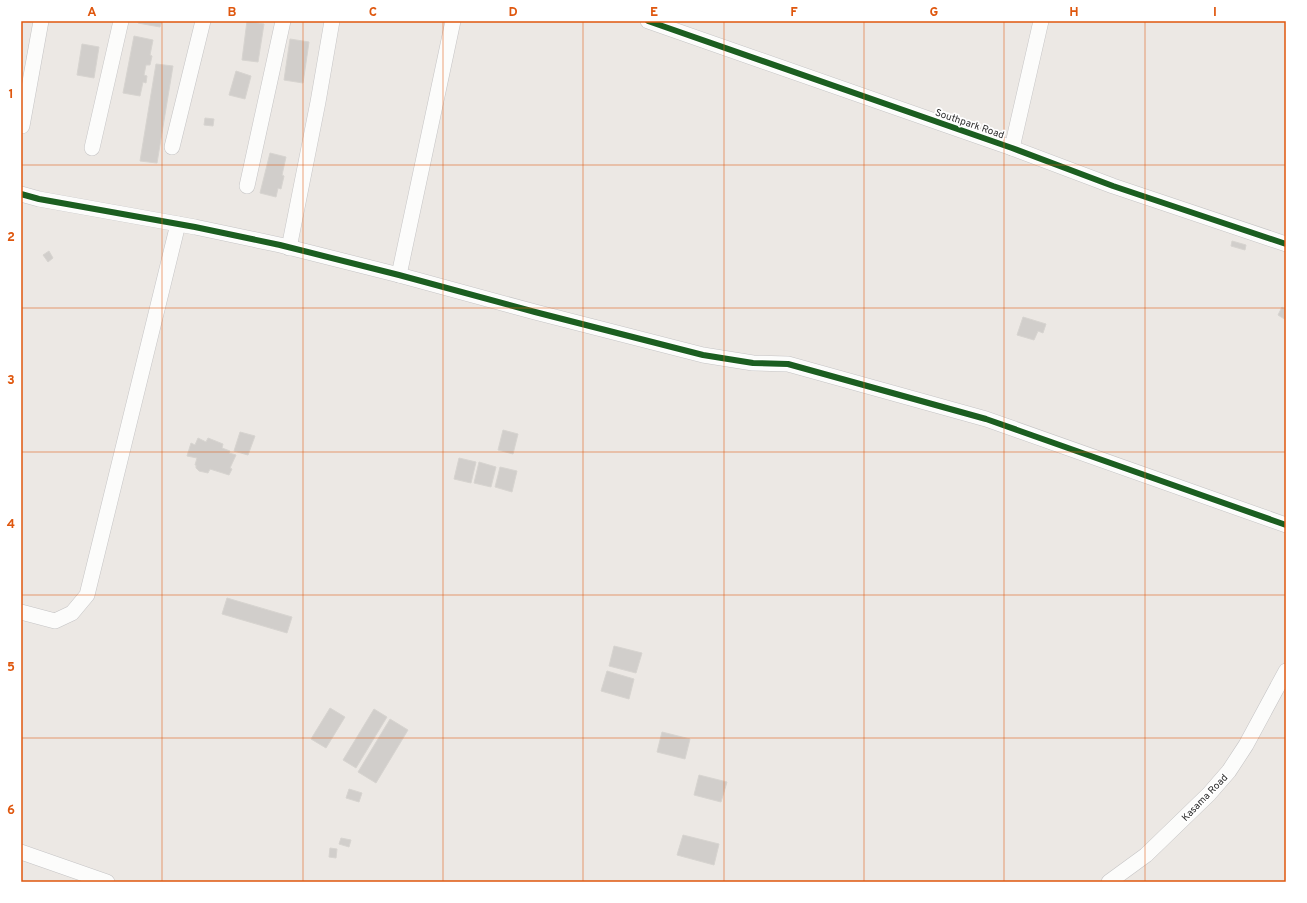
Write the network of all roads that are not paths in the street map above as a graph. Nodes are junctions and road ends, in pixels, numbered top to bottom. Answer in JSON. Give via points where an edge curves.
{"nodes":[{"id":1,"x":42,"y":21,"type":"edge"},
{"id":2,"x":121,"y":21,"type":"edge"},
{"id":3,"x":203,"y":21,"type":"edge"},
{"id":4,"x":283,"y":21,"type":"edge"},
{"id":5,"x":332,"y":21,"type":"edge"},
{"id":6,"x":453,"y":21,"type":"edge"},
{"id":7,"x":648,"y":21,"type":"edge"},
{"id":8,"x":1041,"y":21,"type":"edge"},
{"id":9,"x":22,"y":126,"type":"dead end"},
{"id":10,"x":92,"y":148,"type":"dead end"},
{"id":11,"x":172,"y":148,"type":"dead end"},
{"id":12,"x":1012,"y":148,"type":"junction"},
{"id":13,"x":247,"y":186,"type":"dead end"},
{"id":14,"x":21,"y":194,"type":"edge"},
{"id":15,"x":178,"y":224,"type":"junction"},
{"id":16,"x":1286,"y":244,"type":"edge"},
{"id":17,"x":289,"y":248,"type":"junction"},
{"id":18,"x":399,"y":275,"type":"junction"},
{"id":19,"x":1286,"y":525,"type":"edge"},
{"id":20,"x":21,"y":612,"type":"edge"},
{"id":21,"x":1286,"y":671,"type":"edge"},
{"id":22,"x":21,"y":852,"type":"edge"},
{"id":23,"x":107,"y":882,"type":"edge"},
{"id":24,"x":1108,"y":882,"type":"edge"}],
"edges":[{"from":1,"to":9,"type":"street"},
{"from":2,"to":10,"type":"street"},
{"from":3,"to":11,"type":"street"},
{"from":4,"to":13,"type":"street"},
{"from":5,"to":17,"type":"street"},
{"from":6,"to":18,"type":"street"},
{"from":7,"to":12,"type":"street","name":"Southpark Road"},
{"from":8,"to":12,"type":"street"},
{"from":12,"to":16,"type":"street","name":"Southpark Road","via":[[1113,186]]},
{"from":14,"to":15,"type":"street"},
{"from":15,"to":17,"type":"street"},
{"from":15,"to":20,"type":"street","via":[[86,595],[72,613],[55,621]]},
{"from":17,"to":18,"type":"street"},
{"from":18,"to":19,"type":"street","via":[[703,355],[753,363],[788,364],[970,415]]},
{"from":21,"to":24,"type":"street","name":"Kasama Road","via":[[1229,771],[1209,794],[1146,854]]},
{"from":22,"to":23,"type":"street"}]}
